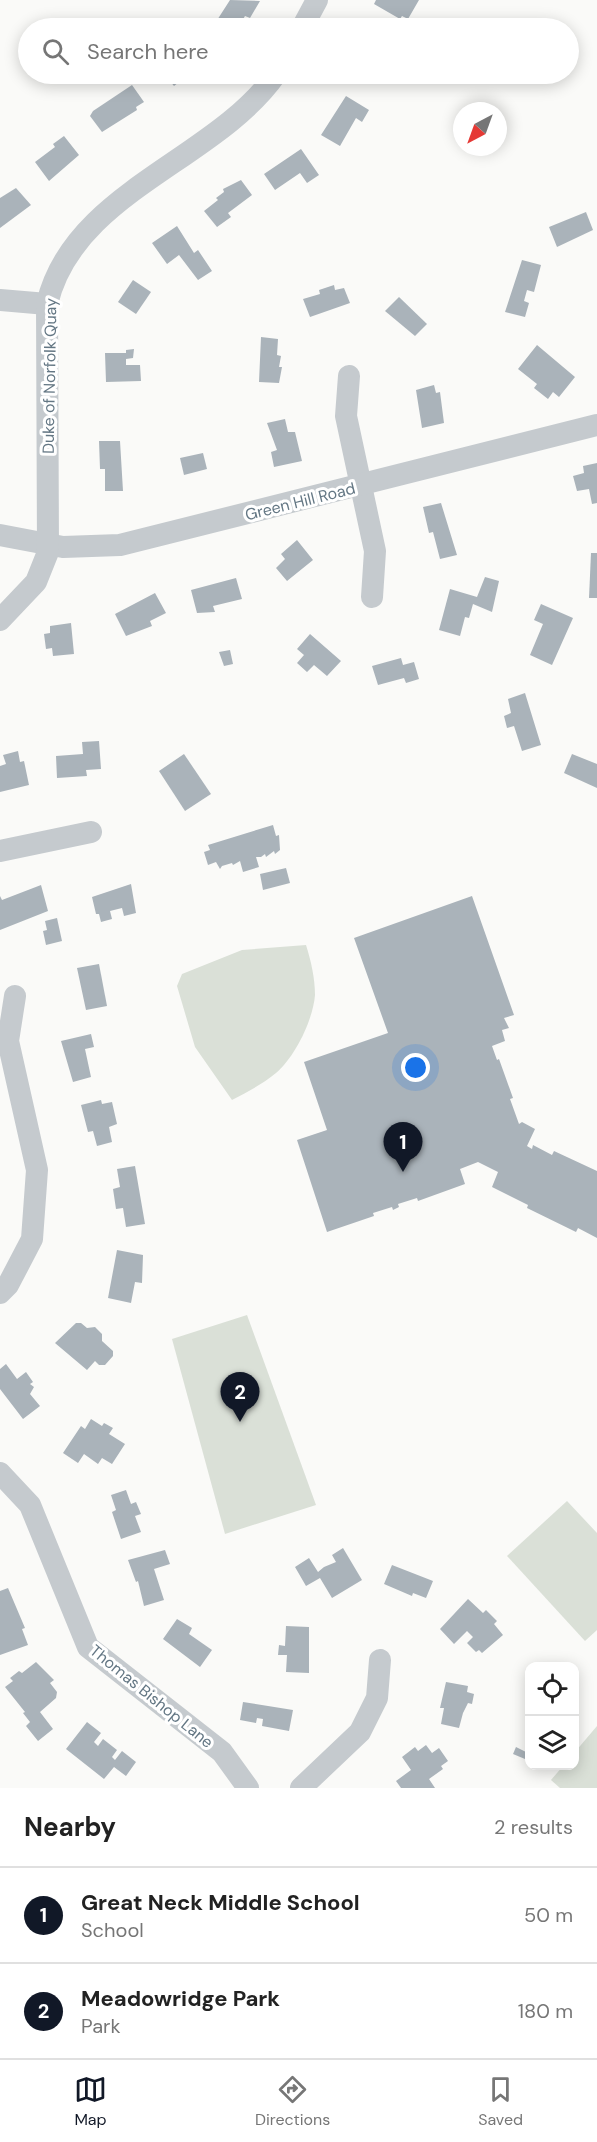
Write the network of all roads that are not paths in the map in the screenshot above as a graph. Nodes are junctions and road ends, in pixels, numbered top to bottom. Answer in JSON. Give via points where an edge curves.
{"nodes":[{"id":1,"x":317,"y":0,"type":"edge"},
{"id":2,"x":307,"y":18,"type":"edge"},
{"id":3,"x":268,"y":84,"type":"edge"},
{"id":4,"x":0,"y":300,"type":"edge"},
{"id":5,"x":47,"y":304,"type":"junction"},
{"id":6,"x":349,"y":376,"type":"dead end"},
{"id":7,"x":597,"y":425,"type":"edge"},
{"id":8,"x":362,"y":486,"type":"junction"},
{"id":9,"x":0,"y":535,"type":"edge"},
{"id":10,"x":48,"y":546,"type":"junction"},
{"id":11,"x":372,"y":597,"type":"dead end"},
{"id":12,"x":0,"y":620,"type":"edge"},
{"id":13,"x":90,"y":832,"type":"dead end"},
{"id":14,"x":0,"y":851,"type":"edge"},
{"id":15,"x":15,"y":996,"type":"dead end"},
{"id":16,"x":0,"y":1293,"type":"edge"},
{"id":17,"x":0,"y":1473,"type":"edge"},
{"id":18,"x":380,"y":1660,"type":"dead end"},
{"id":19,"x":248,"y":1788,"type":"edge"},
{"id":20,"x":301,"y":1788,"type":"edge"}],
"edges":[{"from":1,"to":2,"type":"street"},
{"from":3,"to":5,"type":"street","name":"Duke of Norfolk Quay","via":[[248,107],[83,234],[59,268]]},
{"from":4,"to":5,"type":"street"},
{"from":5,"to":10,"type":"street","name":"Duke of Norfolk Quay"},
{"from":6,"to":8,"type":"street","via":[[346,416]]},
{"from":7,"to":8,"type":"street","name":"Green Hill Road"},
{"from":8,"to":10,"type":"street","name":"Green Hill Road","via":[[120,545]]},
{"from":8,"to":11,"type":"street","via":[[375,551]]},
{"from":9,"to":10,"type":"street","name":"Green Hill Road"},
{"from":10,"to":12,"type":"street","name":"Duke of Norfolk Quay","via":[[44,568],[36,582]]},
{"from":13,"to":14,"type":"street"},
{"from":15,"to":16,"type":"street","via":[[8,1041],[38,1170],[32,1239]]},
{"from":17,"to":19,"type":"street","name":"Thomas Bishop Lane","via":[[30,1505],[88,1647],[222,1752]]},
{"from":18,"to":20,"type":"street","via":[[377,1698],[360,1732]]}]}
